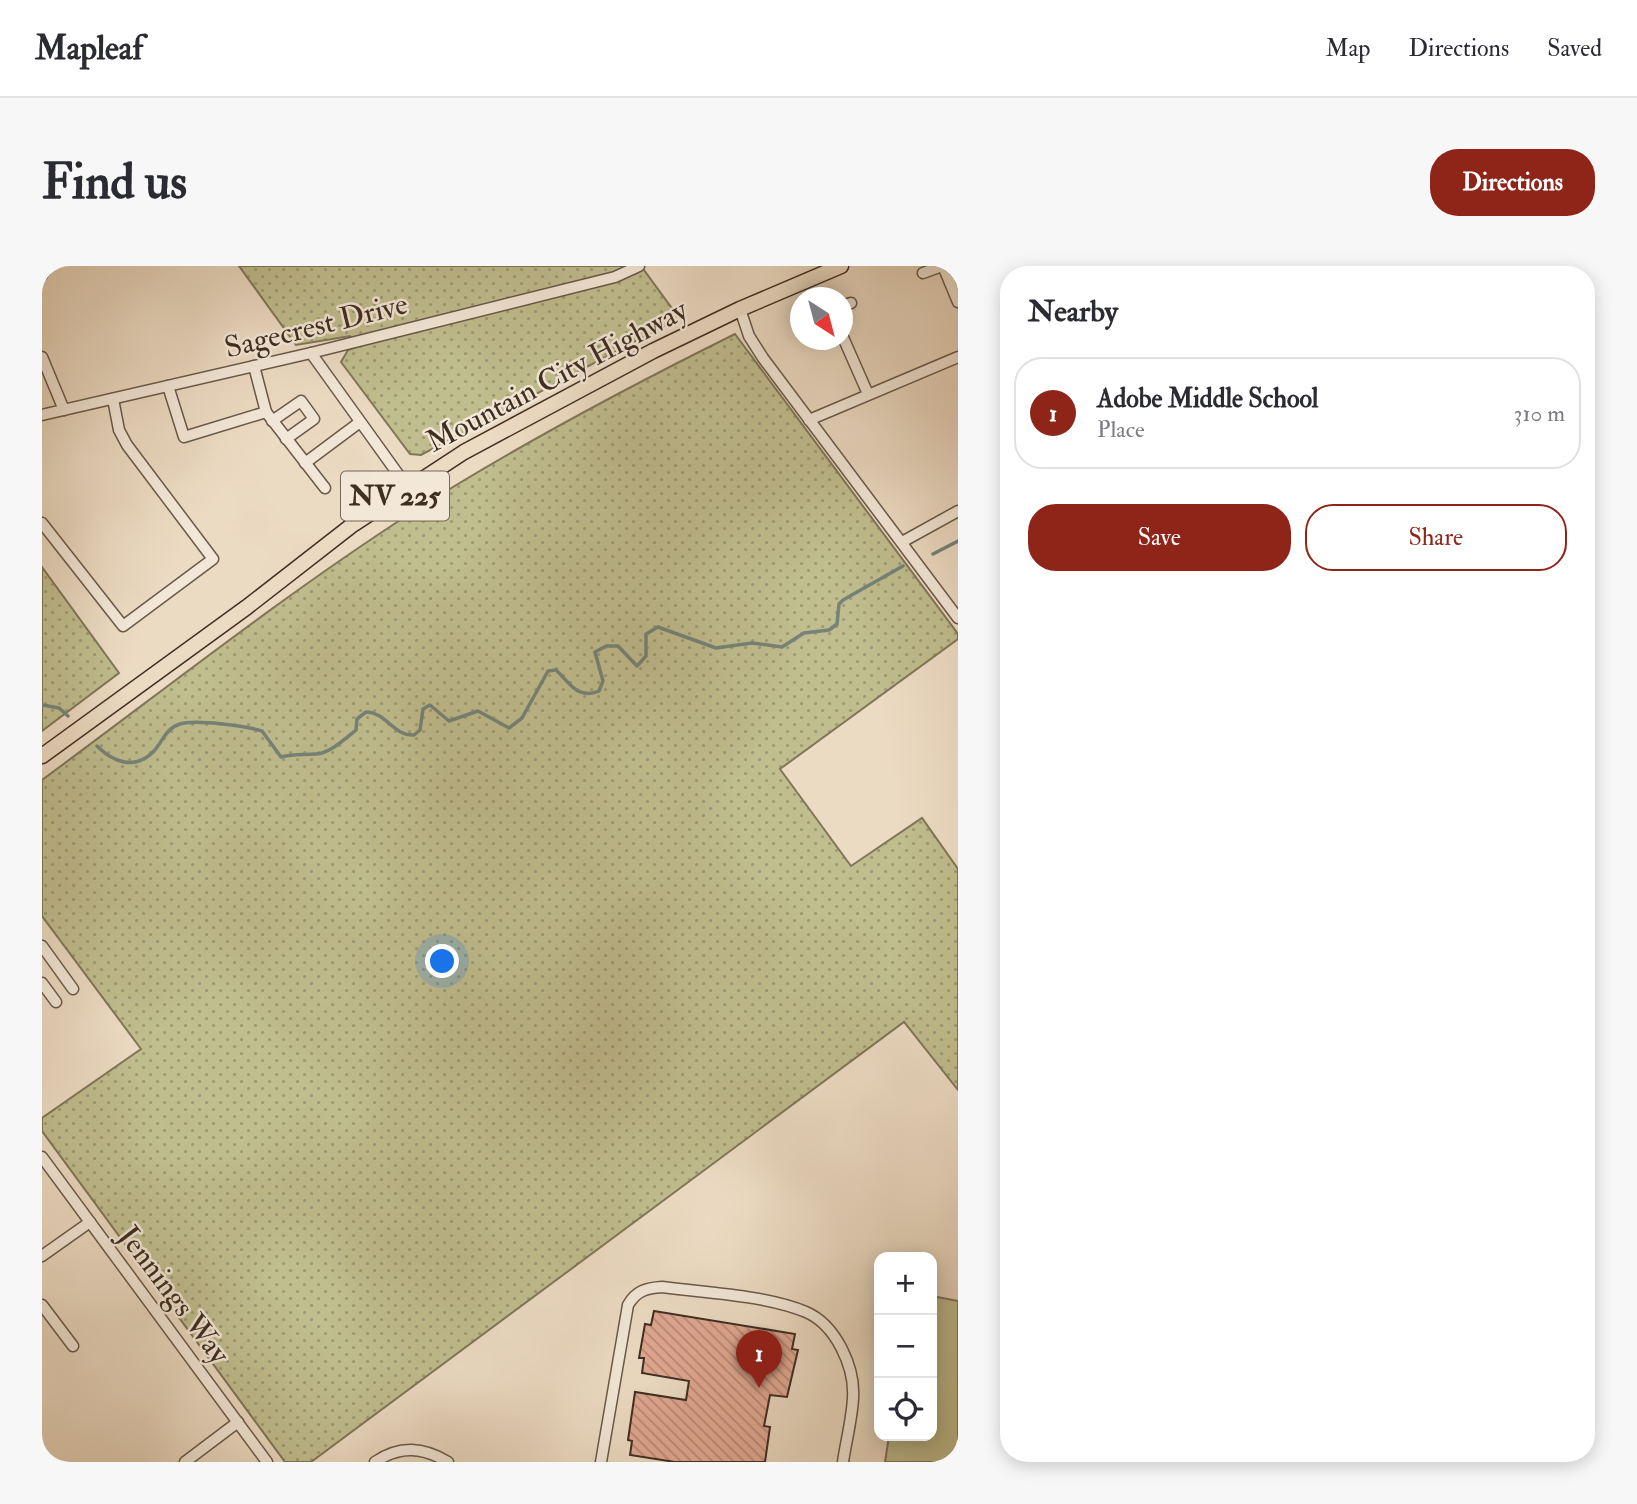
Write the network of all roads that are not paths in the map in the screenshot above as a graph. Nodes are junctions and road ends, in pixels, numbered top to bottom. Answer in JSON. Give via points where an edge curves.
{"nodes":[{"id":1,"x":47,"y":266,"type":"edge"},
{"id":2,"x":639,"y":266,"type":"edge"},
{"id":3,"x":841,"y":266,"type":"edge"},
{"id":4,"x":943,"y":266,"type":"edge"},
{"id":5,"x":923,"y":273,"type":"dead end"},
{"id":6,"x":42,"y":275,"type":"edge"},
{"id":7,"x":958,"y":302,"type":"edge"},
{"id":8,"x":740,"y":309,"type":"junction"},
{"id":9,"x":849,"y":350,"type":"edge"},
{"id":10,"x":311,"y":354,"type":"junction"},
{"id":11,"x":42,"y":357,"type":"edge"},
{"id":12,"x":958,"y":357,"type":"edge"},
{"id":13,"x":254,"y":366,"type":"junction"},
{"id":14,"x":168,"y":386,"type":"junction"},
{"id":15,"x":868,"y":394,"type":"junction"},
{"id":16,"x":113,"y":399,"type":"junction"},
{"id":17,"x":64,"y":410,"type":"junction"},
{"id":18,"x":42,"y":415,"type":"edge"},
{"id":19,"x":269,"y":416,"type":"junction"},
{"id":20,"x":809,"y":420,"type":"junction"},
{"id":21,"x":360,"y":422,"type":"junction"},
{"id":22,"x":286,"y":439,"type":"junction"},
{"id":23,"x":305,"y":463,"type":"junction"},
{"id":24,"x":325,"y":488,"type":"dead end"},
{"id":25,"x":408,"y":488,"type":"junction"},
{"id":26,"x":958,"y":511,"type":"edge"},
{"id":27,"x":42,"y":523,"type":"edge"},
{"id":28,"x":902,"y":542,"type":"junction"},
{"id":29,"x":958,"y":618,"type":"edge"},
{"id":30,"x":42,"y":756,"type":"edge"},
{"id":31,"x":42,"y":946,"type":"edge"},
{"id":32,"x":42,"y":983,"type":"edge"},
{"id":33,"x":73,"y":989,"type":"dead end"},
{"id":34,"x":56,"y":1002,"type":"dead end"},
{"id":35,"x":42,"y":1157,"type":"edge"},
{"id":36,"x":90,"y":1222,"type":"junction"},
{"id":37,"x":42,"y":1256,"type":"edge"},
{"id":38,"x":42,"y":1305,"type":"edge"},
{"id":39,"x":73,"y":1346,"type":"dead end"},
{"id":40,"x":238,"y":1422,"type":"junction"},
{"id":41,"x":185,"y":1462,"type":"edge"},
{"id":42,"x":267,"y":1462,"type":"edge"},
{"id":43,"x":375,"y":1462,"type":"edge"},
{"id":44,"x":448,"y":1462,"type":"edge"},
{"id":45,"x":601,"y":1462,"type":"edge"},
{"id":46,"x":843,"y":1462,"type":"edge"}],
"edges":[{"from":1,"to":6,"type":"street"},
{"from":2,"to":10,"type":"street","name":"Sagecrest Drive","via":[[615,277]]},
{"from":3,"to":8,"type":"main road","name":"Mountain City Highway","number":"NV 225"},
{"from":4,"to":5,"type":"street"},
{"from":4,"to":7,"type":"street"},
{"from":8,"to":20,"type":"street","via":[[749,336]]},
{"from":8,"to":25,"type":"main road","name":"Mountain City Highway","number":"NV 225","via":[[554,402]]},
{"from":9,"to":15,"type":"street"},
{"from":10,"to":13,"type":"street","name":"Sagecrest Drive"},
{"from":10,"to":21,"type":"street"},
{"from":11,"to":17,"type":"street"},
{"from":12,"to":15,"type":"street"},
{"from":13,"to":14,"type":"street","name":"Sagecrest Drive"},
{"from":13,"to":19,"type":"street"},
{"from":14,"to":16,"type":"street","name":"Sagecrest Drive"},
{"from":14,"to":19,"type":"street","via":[[184,438]]},
{"from":15,"to":20,"type":"street"},
{"from":16,"to":17,"type":"street","name":"Sagecrest Drive"},
{"from":16,"to":27,"type":"street","via":[[127,445],[213,559],[123,626]]},
{"from":17,"to":18,"type":"street","name":"Sagecrest Drive"},
{"from":19,"to":22,"type":"street"},
{"from":19,"to":22,"type":"street","via":[[301,401],[314,419]]},
{"from":20,"to":28,"type":"street"},
{"from":21,"to":23,"type":"street"},
{"from":21,"to":25,"type":"street"},
{"from":22,"to":23,"type":"street"},
{"from":23,"to":24,"type":"street"},
{"from":25,"to":30,"type":"main road","name":"Mountain City Highway","number":"NV 225"},
{"from":26,"to":28,"type":"street"},
{"from":28,"to":29,"type":"street"},
{"from":31,"to":33,"type":"street"},
{"from":32,"to":34,"type":"street"},
{"from":35,"to":36,"type":"street","name":"Jennings Way"},
{"from":36,"to":37,"type":"street"},
{"from":36,"to":40,"type":"street","name":"Jennings Way"},
{"from":38,"to":39,"type":"street"},
{"from":40,"to":41,"type":"street"},
{"from":40,"to":42,"type":"street","name":"Jennings Way"},
{"from":43,"to":44,"type":"street","via":[[405,1449],[431,1452]]},
{"from":45,"to":46,"type":"street","via":[[628,1305],[634,1295],[662,1287],[785,1306],[809,1313],[826,1328],[844,1353],[852,1379]]}]}
